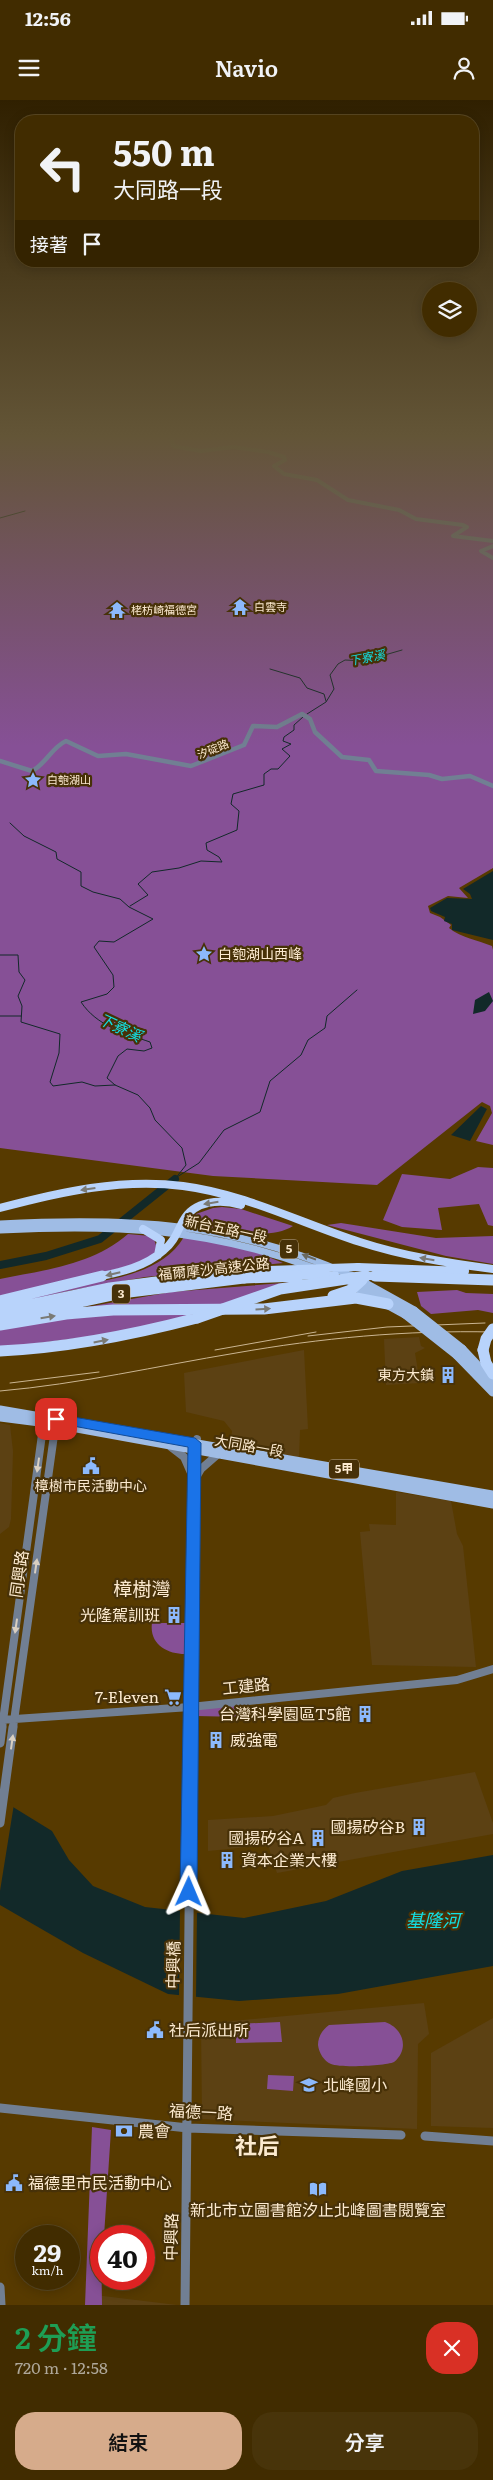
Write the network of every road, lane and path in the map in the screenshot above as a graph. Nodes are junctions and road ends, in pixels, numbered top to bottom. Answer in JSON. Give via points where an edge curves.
{"nodes":[{"id":1,"x":493,"y":546,"type":"edge"},
{"id":2,"x":493,"y":558,"type":"edge"},
{"id":3,"x":0,"y":761,"type":"edge"},
{"id":4,"x":493,"y":786,"type":"edge"},
{"id":5,"x":137,"y":1184,"type":"joint"},
{"id":6,"x":0,"y":1208,"type":"edge"},
{"id":7,"x":81,"y":1223,"type":"junction"},
{"id":8,"x":0,"y":1224,"type":"edge"},
{"id":9,"x":143,"y":1229,"type":"junction"},
{"id":10,"x":180,"y":1229,"type":"junction"},
{"id":11,"x":0,"y":1230,"type":"edge"},
{"id":12,"x":342,"y":1236,"type":"junction"},
{"id":13,"x":158,"y":1255,"type":"junction"},
{"id":14,"x":493,"y":1268,"type":"edge"},
{"id":15,"x":493,"y":1274,"type":"edge"},
{"id":16,"x":366,"y":1280,"type":"junction"},
{"id":17,"x":493,"y":1280,"type":"edge"},
{"id":18,"x":0,"y":1301,"type":"edge"},
{"id":19,"x":301,"y":1304,"type":"junction"},
{"id":20,"x":388,"y":1304,"type":"junction"},
{"id":21,"x":0,"y":1311,"type":"edge"},
{"id":22,"x":0,"y":1319,"type":"edge"},
{"id":23,"x":0,"y":1325,"type":"edge"},
{"id":24,"x":493,"y":1329,"type":"edge"},
{"id":25,"x":0,"y":1351,"type":"edge"},
{"id":26,"x":460,"y":1352,"type":"junction"},
{"id":27,"x":493,"y":1374,"type":"edge"},
{"id":28,"x":493,"y":1382,"type":"edge"},
{"id":29,"x":493,"y":1392,"type":"edge"},
{"id":30,"x":0,"y":1410,"type":"edge"},
{"id":31,"x":0,"y":1417,"type":"edge"},
{"id":32,"x":44,"y":1420,"type":"junction"},
{"id":33,"x":56,"y":1422,"type":"junction"},
{"id":34,"x":161,"y":1444,"type":"junction"},
{"id":35,"x":195,"y":1444,"type":"junction"},
{"id":36,"x":217,"y":1455,"type":"junction"},
{"id":37,"x":268,"y":1459,"type":"junction"},
{"id":38,"x":194,"y":1482,"type":"junction"},
{"id":39,"x":493,"y":1495,"type":"edge"},
{"id":40,"x":493,"y":1504,"type":"edge"},
{"id":41,"x":493,"y":1669,"type":"edge"},
{"id":42,"x":190,"y":1707,"type":"junction"},
{"id":43,"x":16,"y":1719,"type":"junction"},
{"id":44,"x":2,"y":1720,"type":"edge"},
{"id":45,"x":0,"y":1744,"type":"edge"},
{"id":46,"x":0,"y":1824,"type":"edge"},
{"id":47,"x":187,"y":2020,"type":"joint"},
{"id":48,"x":0,"y":2108,"type":"edge"},
{"id":49,"x":188,"y":2128,"type":"junction"},
{"id":50,"x":401,"y":2135,"type":"dead end"},
{"id":51,"x":425,"y":2136,"type":"dead end"},
{"id":52,"x":493,"y":2140,"type":"edge"},
{"id":53,"x":0,"y":2287,"type":"edge"},
{"id":54,"x":1,"y":2305,"type":"edge"},
{"id":55,"x":185,"y":2305,"type":"edge"}],
"edges":[{"from":1,"to":2,"type":"street","via":[[481,551]]},
{"from":3,"to":4,"type":"street","name":"汐碇路","via":[[32,771],[45,764],[49,755],[66,740],[98,756],[126,754],[196,765],[244,745],[253,726],[276,726],[302,714],[310,719],[315,732],[342,757],[369,760],[376,771],[430,775],[442,779],[470,776]]},
{"from":5,"to":6,"type":"highway","one_way":true,"via":[[84,1189]]},
{"from":5,"to":12,"type":"highway","via":[[184,1186],[214,1192]]},
{"from":7,"to":8,"type":"main road","name":"新台五路一段","number":"5"},
{"from":7,"to":9,"type":"main road","name":"新台五路一段","number":"5"},
{"from":7,"to":10,"type":"main road","name":"新台五路一段","number":"5","via":[[152,1222]]},
{"from":7,"to":11,"type":"main road","name":"新台五路一段","number":"5"},
{"from":9,"to":10,"type":"main road","name":"新台五路一段","number":"5"},
{"from":9,"to":13,"type":"highway","via":[[161,1240]]},
{"from":12,"to":10,"type":"highway","one_way":true,"via":[[232,1202],[195,1207]]},
{"from":10,"to":13,"type":"highway"},
{"from":10,"to":16,"type":"main road","name":"新台五路一段","number":"5"},
{"from":14,"to":12,"type":"highway","one_way":true,"via":[[408,1255]]},
{"from":13,"to":18,"type":"highway","one_way":true,"via":[[123,1272]]},
{"from":15,"to":21,"type":"highway","name":"福爾摩沙高速公路","number":"3","bridge":true,"via":[[358,1267],[243,1271],[67,1295]]},
{"from":16,"to":17,"type":"highway","name":"福爾摩沙高速公路","number":"3"},
{"from":16,"to":19,"type":"highway","via":[[346,1292]]},
{"from":16,"to":20,"type":"main road","name":"新台五路一段","number":"5"},
{"from":16,"to":22,"type":"highway","name":"福爾摩沙高速公路","number":"3","bridge":true,"via":[[317,1275],[202,1282],[49,1306]]},
{"from":25,"to":16,"type":"highway","one_way":true,"bridge":true,"via":[[95,1342],[197,1318],[280,1289]]},
{"from":16,"to":26,"type":"main road","name":"新台五路一段","number":"5","bridge":true,"via":[[414,1311]]},
{"from":19,"to":20,"type":"highway","via":[[356,1298]]},
{"from":23,"to":19,"type":"highway","one_way":true,"via":[[113,1310],[264,1309]]},
{"from":20,"to":26,"type":"main road","name":"新台五路一段","number":"5","bridge":true},
{"from":24,"to":27,"type":"highway","bridge":true,"via":[[483,1350]]},
{"from":26,"to":28,"type":"main road","name":"新台五路一段","number":"5"},
{"from":26,"to":29,"type":"main road","name":"新台五路一段","number":"5"},
{"from":30,"to":32,"type":"main road","name":"大同路一段","number":"5甲"},
{"from":31,"to":32,"type":"main road","name":"大同路一段","number":"5甲"},
{"from":32,"to":33,"type":"main road","name":"大同路一段","number":"5甲"},
{"from":32,"to":44,"type":"street","name":"同興路","one_way":true},
{"from":33,"to":34,"type":"main road","name":"大同路一段","number":"5甲"},
{"from":33,"to":35,"type":"main road","name":"大同路一段","number":"5甲"},
{"from":43,"to":33,"type":"street","name":"同興路","one_way":true},
{"from":34,"to":35,"type":"main road","name":"大同路一段","number":"5甲"},
{"from":34,"to":38,"type":"street","via":[[183,1455]]},
{"from":35,"to":36,"type":"main road","name":"大同路一段","number":"5甲"},
{"from":35,"to":37,"type":"main road","name":"大同路一段","number":"5甲"},
{"from":35,"to":38,"type":"street"},
{"from":36,"to":37,"type":"main road","name":"大同路一段","number":"5甲"},
{"from":36,"to":38,"type":"street","via":[[201,1469]]},
{"from":37,"to":39,"type":"main road","name":"大同路一段","number":"5甲"},
{"from":37,"to":40,"type":"main road","name":"大同路一段","number":"5甲"},
{"from":38,"to":42,"type":"street"},
{"from":41,"to":42,"type":"street","name":"工建路","via":[[457,1680]]},
{"from":42,"to":43,"type":"street","name":"工建路"},
{"from":42,"to":47,"type":"street","name":"中興橋"},
{"from":43,"to":44,"type":"street","name":"工建路"},
{"from":46,"to":43,"type":"street","name":"同興路","one_way":true},
{"from":44,"to":45,"type":"street","name":"同興路"},
{"from":47,"to":49,"type":"street","name":"中興路"},
{"from":48,"to":49,"type":"street","name":"福德一路"},
{"from":49,"to":50,"type":"street","name":"福德一路"},
{"from":49,"to":55,"type":"street","name":"中興路"},
{"from":51,"to":52,"type":"street"},
{"from":53,"to":54,"type":"street"}]}
